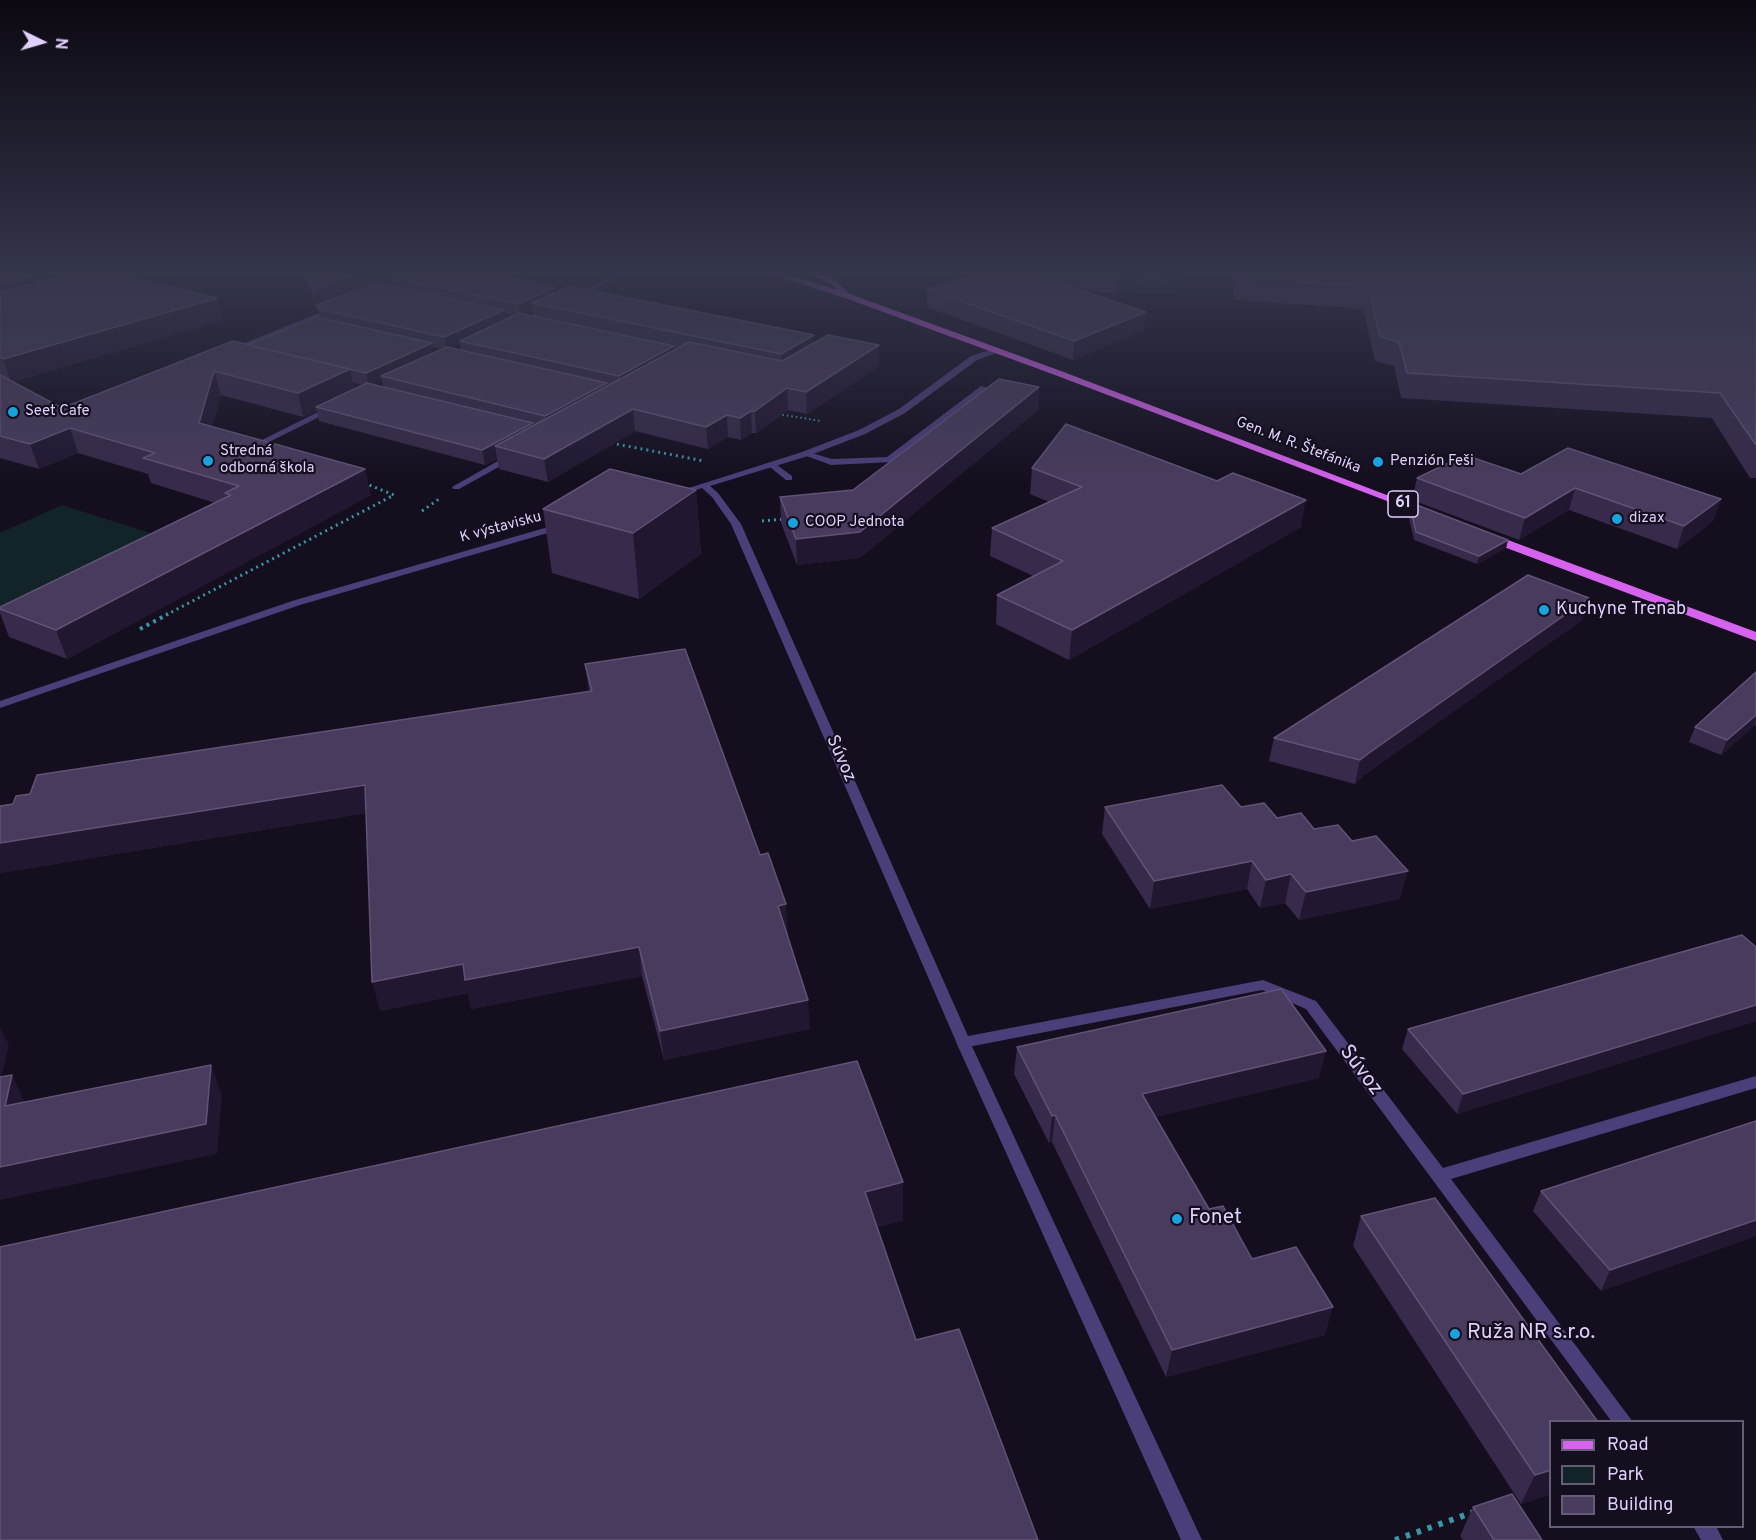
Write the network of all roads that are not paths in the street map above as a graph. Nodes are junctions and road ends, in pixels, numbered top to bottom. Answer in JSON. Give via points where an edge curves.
{"nodes":[{"id":1,"x":249,"y":343,"type":"edge"},
{"id":2,"x":976,"y":343,"type":"edge"},
{"id":3,"x":996,"y":350,"type":"junction"},
{"id":4,"x":240,"y":360,"type":"edge"},
{"id":5,"x":984,"y":388,"type":"edge"},
{"id":6,"x":345,"y":402,"type":"edge"},
{"id":7,"x":258,"y":444,"type":"edge"},
{"id":8,"x":517,"y":453,"type":"edge"},
{"id":9,"x":805,"y":454,"type":"junction"},
{"id":10,"x":773,"y":465,"type":"junction"},
{"id":11,"x":789,"y":478,"type":"dead end"},
{"id":12,"x":705,"y":485,"type":"junction"},
{"id":13,"x":456,"y":487,"type":"dead end"},
{"id":14,"x":670,"y":495,"type":"edge"},
{"id":15,"x":1436,"y":516,"type":"edge"},
{"id":16,"x":572,"y":524,"type":"edge"},
{"id":17,"x":1480,"y":533,"type":"edge"},
{"id":18,"x":1754,"y":636,"type":"edge"},
{"id":19,"x":0,"y":705,"type":"edge"},
{"id":20,"x":963,"y":1042,"type":"junction"},
{"id":21,"x":1756,"y":1082,"type":"edge"},
{"id":22,"x":1439,"y":1176,"type":"junction"},
{"id":23,"x":1622,"y":1420,"type":"edge"},
{"id":24,"x":1704,"y":1528,"type":"edge"},
{"id":25,"x":1192,"y":1540,"type":"edge"},
{"id":26,"x":1713,"y":1540,"type":"edge"}],
"edges":[{"from":1,"to":4,"type":"street","via":[[220,355]]},
{"from":2,"to":3,"type":"main road","number":"61"},
{"from":3,"to":9,"type":"street","via":[[974,358],[883,422]]},
{"from":3,"to":15,"type":"main road","name":"Gen. M. R. Štefánika","number":"61"},
{"from":5,"to":9,"type":"street","via":[[889,460],[831,462]]},
{"from":6,"to":7,"type":"street"},
{"from":8,"to":13,"type":"street"},
{"from":9,"to":10,"type":"street"},
{"from":10,"to":11,"type":"street"},
{"from":10,"to":12,"type":"street"},
{"from":12,"to":14,"type":"street"},
{"from":12,"to":20,"type":"street","name":"Súvoz","via":[[736,524]]},
{"from":16,"to":19,"type":"street","name":"K výstavisku","via":[[296,603]]},
{"from":17,"to":18,"type":"main road"},
{"from":20,"to":22,"type":"street","name":"Súvoz","via":[[1263,985],[1311,1005]]},
{"from":20,"to":25,"type":"street","name":"Súvoz"},
{"from":21,"to":22,"type":"street"},
{"from":22,"to":23,"type":"street","name":"Súvoz"},
{"from":24,"to":26,"type":"street"}]}
